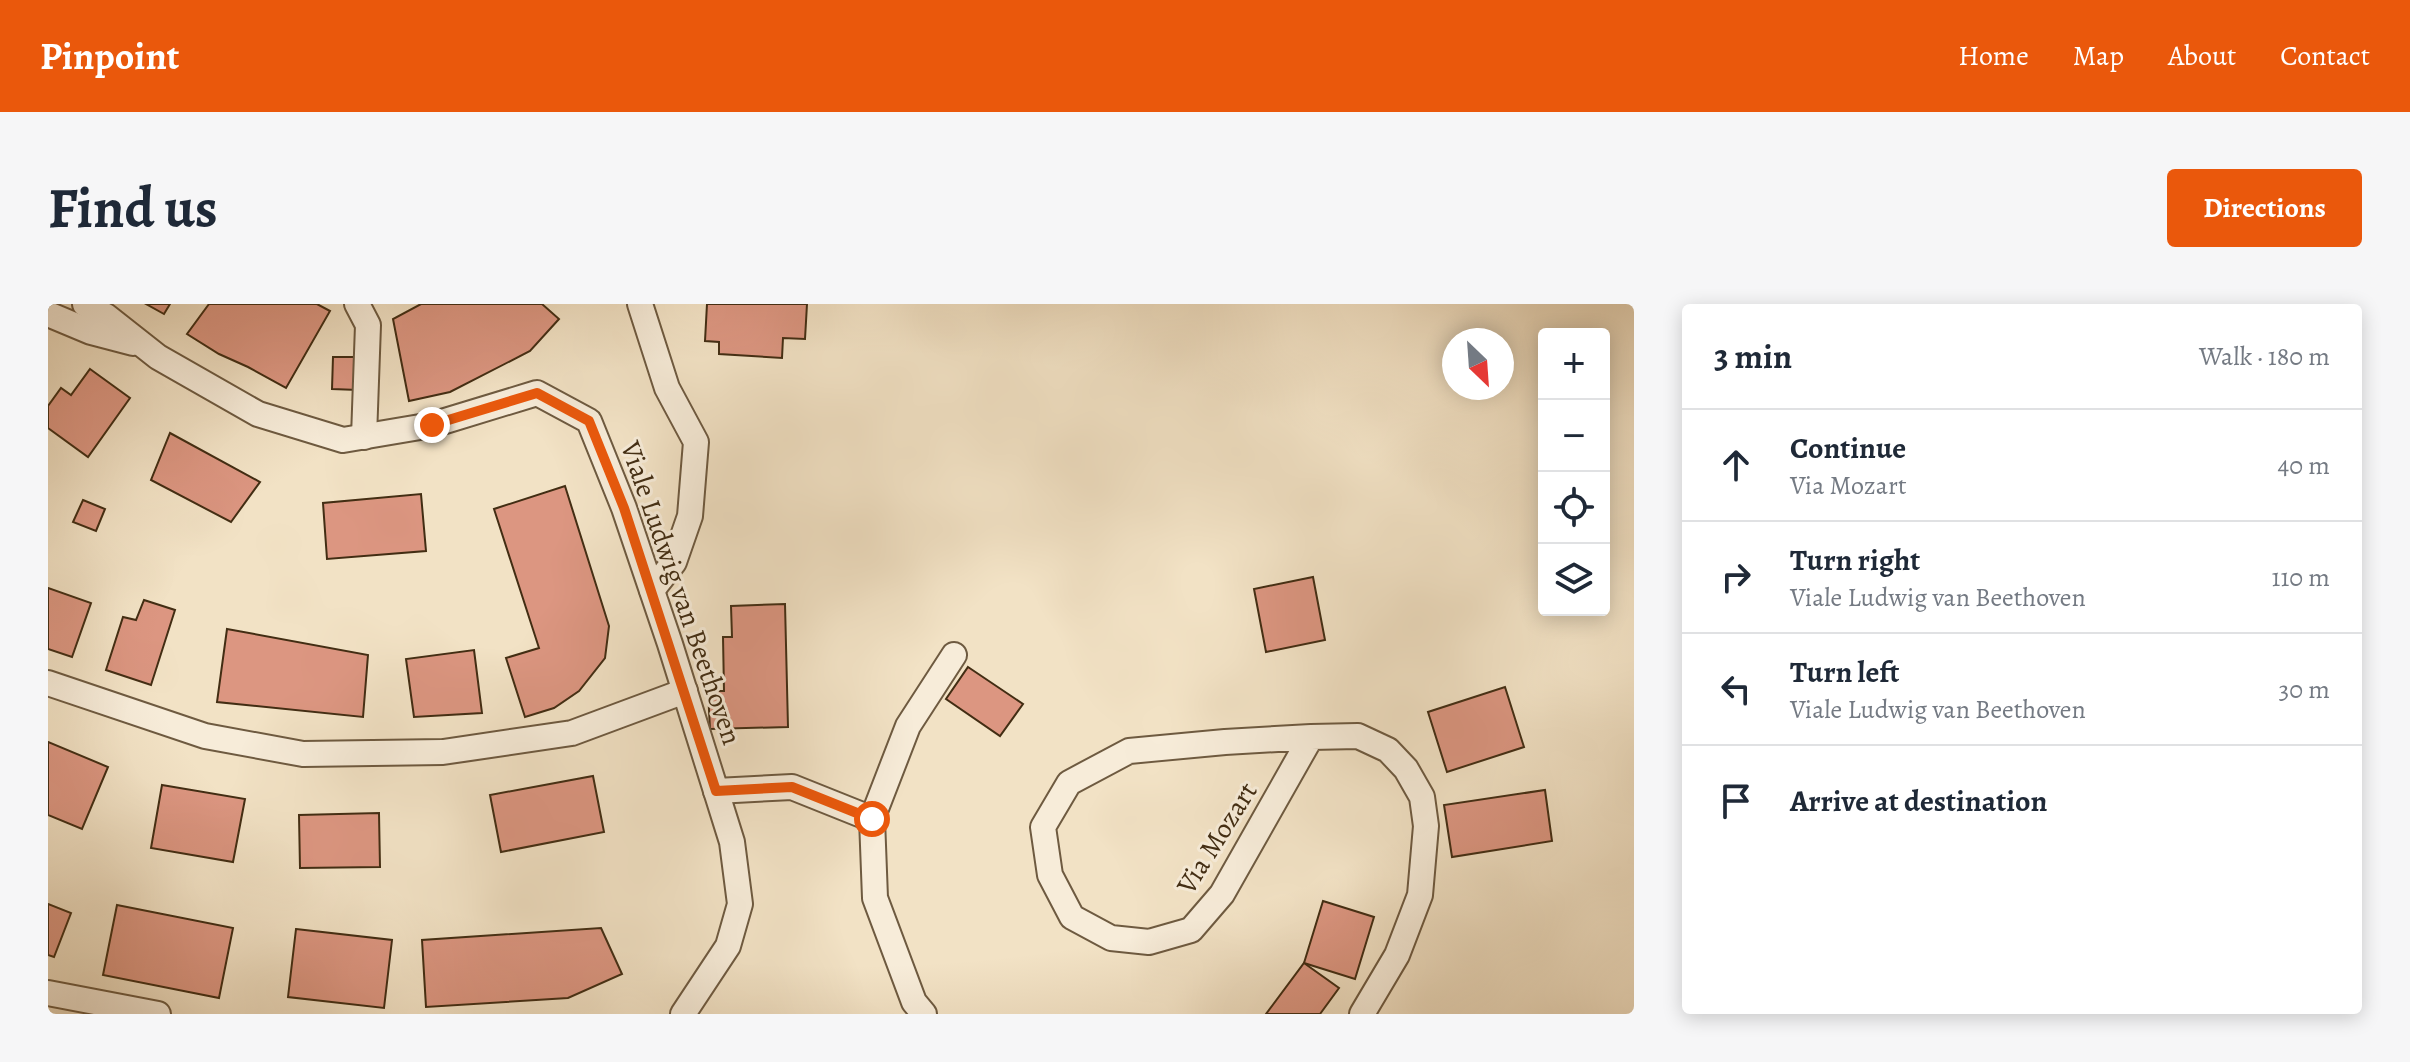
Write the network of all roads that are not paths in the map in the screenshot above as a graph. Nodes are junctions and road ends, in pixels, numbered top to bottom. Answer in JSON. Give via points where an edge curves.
{"nodes":[{"id":1,"x":85,"y":304,"type":"edge"},
{"id":2,"x":357,"y":304,"type":"edge"},
{"id":3,"x":640,"y":304,"type":"edge"},
{"id":4,"x":48,"y":314,"type":"edge"},
{"id":5,"x":139,"y":344,"type":"junction"},
{"id":6,"x":364,"y":437,"type":"junction"},
{"id":7,"x":652,"y":590,"type":"junction"},
{"id":8,"x":954,"y":655,"type":"dead end"},
{"id":9,"x":48,"y":683,"type":"edge"},
{"id":10,"x":685,"y":691,"type":"junction"},
{"id":11,"x":1311,"y":737,"type":"junction"},
{"id":12,"x":716,"y":791,"type":"junction"},
{"id":13,"x":872,"y":819,"type":"junction"},
{"id":14,"x":48,"y":993,"type":"edge"},
{"id":15,"x":158,"y":1014,"type":"edge"},
{"id":16,"x":683,"y":1014,"type":"edge"},
{"id":17,"x":924,"y":1014,"type":"edge"},
{"id":18,"x":1362,"y":1014,"type":"edge"}],
"edges":[{"from":1,"to":5,"type":"street","name":"Viale Ludwig van Beethoven"},
{"from":2,"to":6,"type":"street","via":[[368,325]]},
{"from":3,"to":7,"type":"street","via":[[667,388],[696,442],[690,516],[674,562]]},
{"from":4,"to":5,"type":"street","name":"Viale Ludwig van Beethoven"},
{"from":5,"to":6,"type":"street","name":"Viale Ludwig van Beethoven","via":[[258,414],[343,440]]},
{"from":6,"to":7,"type":"street","name":"Viale Ludwig van Beethoven","via":[[432,425],[537,393],[589,421]]},
{"from":7,"to":10,"type":"street","name":"Viale Ludwig van Beethoven"},
{"from":8,"to":13,"type":"street","via":[[908,726]]},
{"from":9,"to":10,"type":"street","via":[[205,736],[303,754],[443,752],[572,733]]},
{"from":10,"to":12,"type":"street","name":"Viale Ludwig van Beethoven"},
{"from":11,"to":11,"type":"street","name":"Via Mozart","via":[[1129,751],[1069,783],[1043,827],[1050,875],[1072,917],[1111,938],[1136,941],[1191,930],[1222,894]]},
{"from":11,"to":18,"type":"street","name":"Via Mozart","via":[[1358,736],[1388,750],[1422,797],[1426,826],[1420,895],[1397,955]]},
{"from":12,"to":13,"type":"street","via":[[792,787]]},
{"from":12,"to":16,"type":"street","name":"Viale Ludwig van Beethoven","via":[[732,842],[740,904],[728,946]]},
{"from":13,"to":17,"type":"street","via":[[875,898],[914,1002]]},
{"from":14,"to":15,"type":"street"}]}
